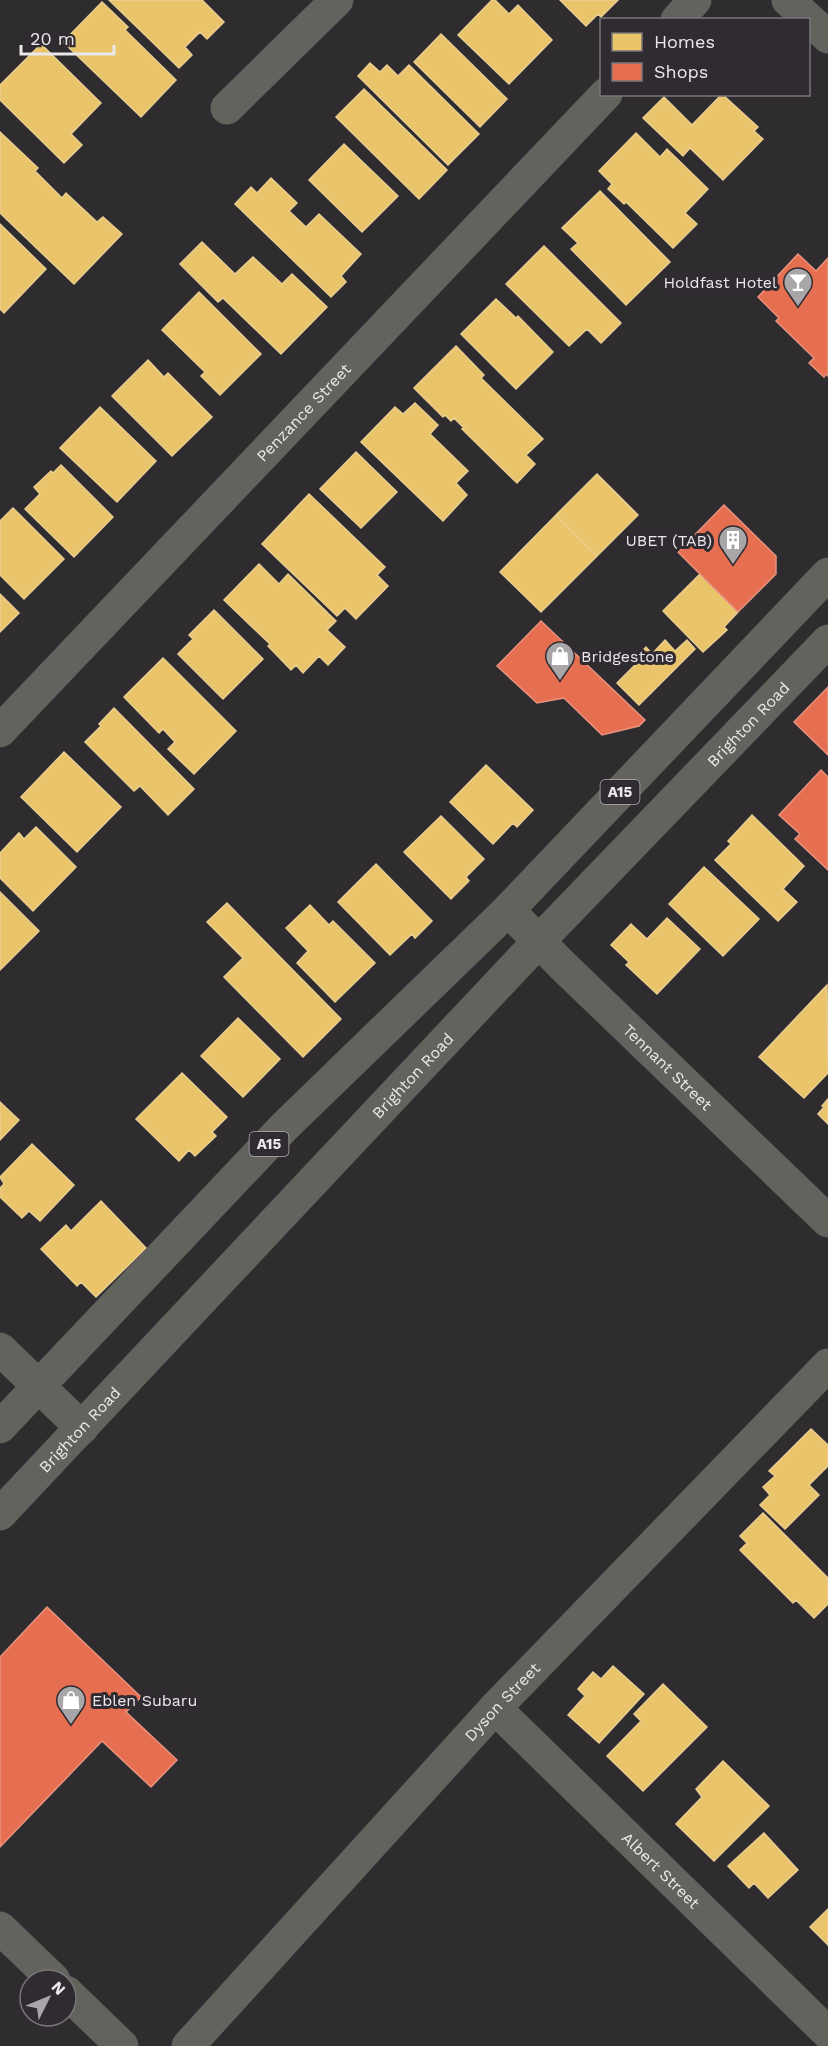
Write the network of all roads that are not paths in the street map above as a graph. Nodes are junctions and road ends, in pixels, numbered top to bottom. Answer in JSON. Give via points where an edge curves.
{"nodes":[{"id":1,"x":337,"y":0,"type":"edge"},
{"id":2,"x":695,"y":0,"type":"edge"},
{"id":3,"x":789,"y":0,"type":"edge"},
{"id":4,"x":679,"y":18,"type":"edge"},
{"id":5,"x":808,"y":18,"type":"edge"},
{"id":6,"x":810,"y":20,"type":"edge"},
{"id":7,"x":828,"y":37,"type":"edge"},
{"id":8,"x":604,"y":96,"type":"edge"},
{"id":9,"x":227,"y":108,"type":"dead end"},
{"id":10,"x":828,"y":574,"type":"edge"},
{"id":11,"x":828,"y":641,"type":"edge"},
{"id":12,"x":0,"y":731,"type":"edge"},
{"id":13,"x":508,"y":910,"type":"junction"},
{"id":14,"x":538,"y":942,"type":"junction"},
{"id":15,"x":828,"y":1221,"type":"edge"},
{"id":16,"x":0,"y":1349,"type":"edge"},
{"id":17,"x":828,"y":1365,"type":"edge"},
{"id":18,"x":39,"y":1387,"type":"junction"},
{"id":19,"x":0,"y":1427,"type":"edge"},
{"id":20,"x":82,"y":1428,"type":"junction"},
{"id":21,"x":0,"y":1514,"type":"edge"},
{"id":22,"x":495,"y":1708,"type":"junction"},
{"id":23,"x":0,"y":1928,"type":"edge"},
{"id":24,"x":42,"y":1968,"type":"edge"},
{"id":25,"x":78,"y":2004,"type":"edge"},
{"id":26,"x":828,"y":2033,"type":"edge"},
{"id":27,"x":122,"y":2046,"type":"edge"},
{"id":28,"x":188,"y":2046,"type":"edge"}],
"edges":[{"from":1,"to":9,"type":"street"},
{"from":2,"to":4,"type":"street"},
{"from":3,"to":5,"type":"street"},
{"from":6,"to":7,"type":"street"},
{"from":8,"to":12,"type":"street","name":"Penzance Street"},
{"from":10,"to":13,"type":"main road","number":"A15"},
{"from":11,"to":14,"type":"main road","name":"Brighton Road","number":"A15"},
{"from":13,"to":14,"type":"street","name":"Tennant Street"},
{"from":13,"to":18,"type":"main road","number":"A15","via":[[285,1127]]},
{"from":14,"to":15,"type":"street","name":"Tennant Street"},
{"from":14,"to":20,"type":"main road","name":"Brighton Road","number":"A15"},
{"from":16,"to":18,"type":"street"},
{"from":17,"to":22,"type":"street","name":"Dyson Street"},
{"from":18,"to":19,"type":"main road","number":"A15"},
{"from":18,"to":20,"type":"street"},
{"from":20,"to":21,"type":"main road","name":"Brighton Road","number":"A15"},
{"from":22,"to":26,"type":"street","name":"Albert Street"},
{"from":22,"to":28,"type":"street","name":"Dyson Street"},
{"from":23,"to":24,"type":"street"},
{"from":25,"to":27,"type":"street"}]}
